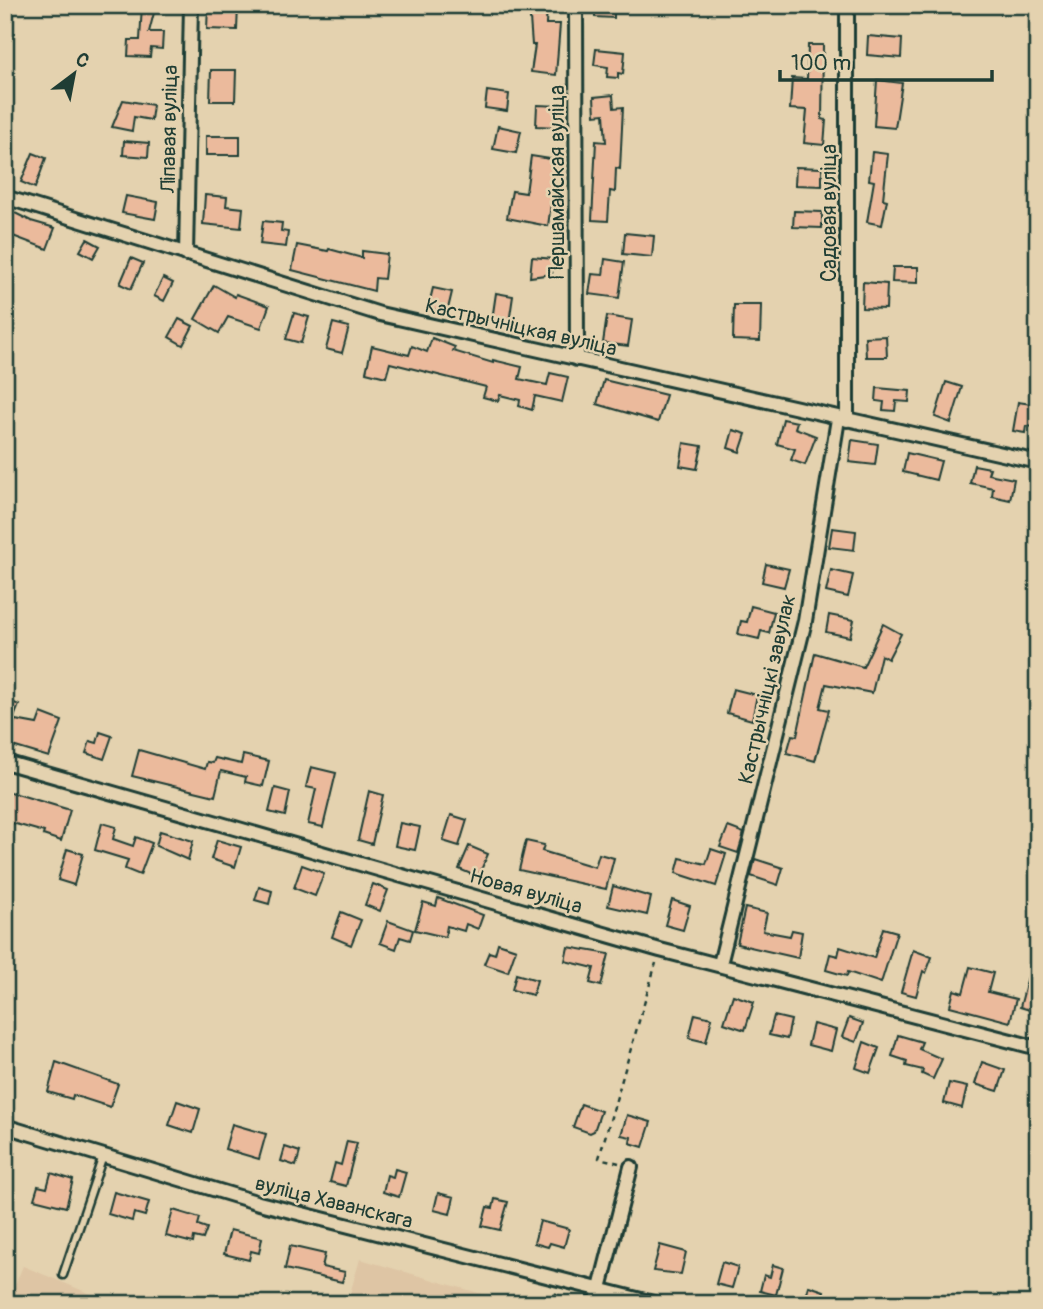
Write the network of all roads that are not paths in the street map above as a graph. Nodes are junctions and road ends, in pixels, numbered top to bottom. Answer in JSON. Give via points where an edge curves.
{"nodes":[{"id":1,"x":191,"y":5,"type":"edge"},
{"id":2,"x":576,"y":5,"type":"edge"},
{"id":3,"x":847,"y":5,"type":"edge"},
{"id":4,"x":5,"y":197,"type":"edge"},
{"id":5,"x":186,"y":254,"type":"junction"},
{"id":6,"x":577,"y":359,"type":"junction"},
{"id":7,"x":843,"y":420,"type":"junction"},
{"id":8,"x":1038,"y":462,"type":"edge"},
{"id":9,"x":5,"y":762,"type":"edge"},
{"id":10,"x":720,"y":964,"type":"junction"},
{"id":11,"x":1038,"y":1048,"type":"edge"},
{"id":12,"x":5,"y":1126,"type":"edge"},
{"id":13,"x":103,"y":1156,"type":"junction"},
{"id":14,"x":631,"y":1167,"type":"road end"},
{"id":15,"x":63,"y":1275,"type":"dead end"},
{"id":16,"x":600,"y":1288,"type":"junction"},
{"id":17,"x":596,"y":1304,"type":"edge"},
{"id":18,"x":657,"y":1304,"type":"edge"}],
"edges":[{"from":1,"to":5,"type":"street","name":"Ліпавая вуліца"},
{"from":2,"to":6,"type":"street","name":"Першамайская вуліца"},
{"from":3,"to":7,"type":"street","name":"Садовая вуліца"},
{"from":4,"to":5,"type":"street","name":"Кастрычніцкая вуліца"},
{"from":5,"to":6,"type":"street","name":"Кастрычніцкая вуліца","via":[[380,314]]},
{"from":6,"to":7,"type":"street","name":"Кастрычніцкая вуліца"},
{"from":7,"to":8,"type":"street","name":"Кастрычніцкая вуліца"},
{"from":7,"to":10,"type":"street","name":"Кастрычніцкі завулак","via":[[805,621]]},
{"from":9,"to":10,"type":"street","name":"Новая вуліца"},
{"from":10,"to":11,"type":"street","name":"Новая вуліца"},
{"from":12,"to":13,"type":"street","name":"вуліца Хаванскага"},
{"from":13,"to":15,"type":"lane"},
{"from":13,"to":16,"type":"street","name":"вуліца Хаванскага","via":[[259,1203]]},
{"from":14,"to":16,"type":"street"},
{"from":16,"to":17,"type":"street"},
{"from":16,"to":18,"type":"street","name":"вуліца Хаванскага"}]}
